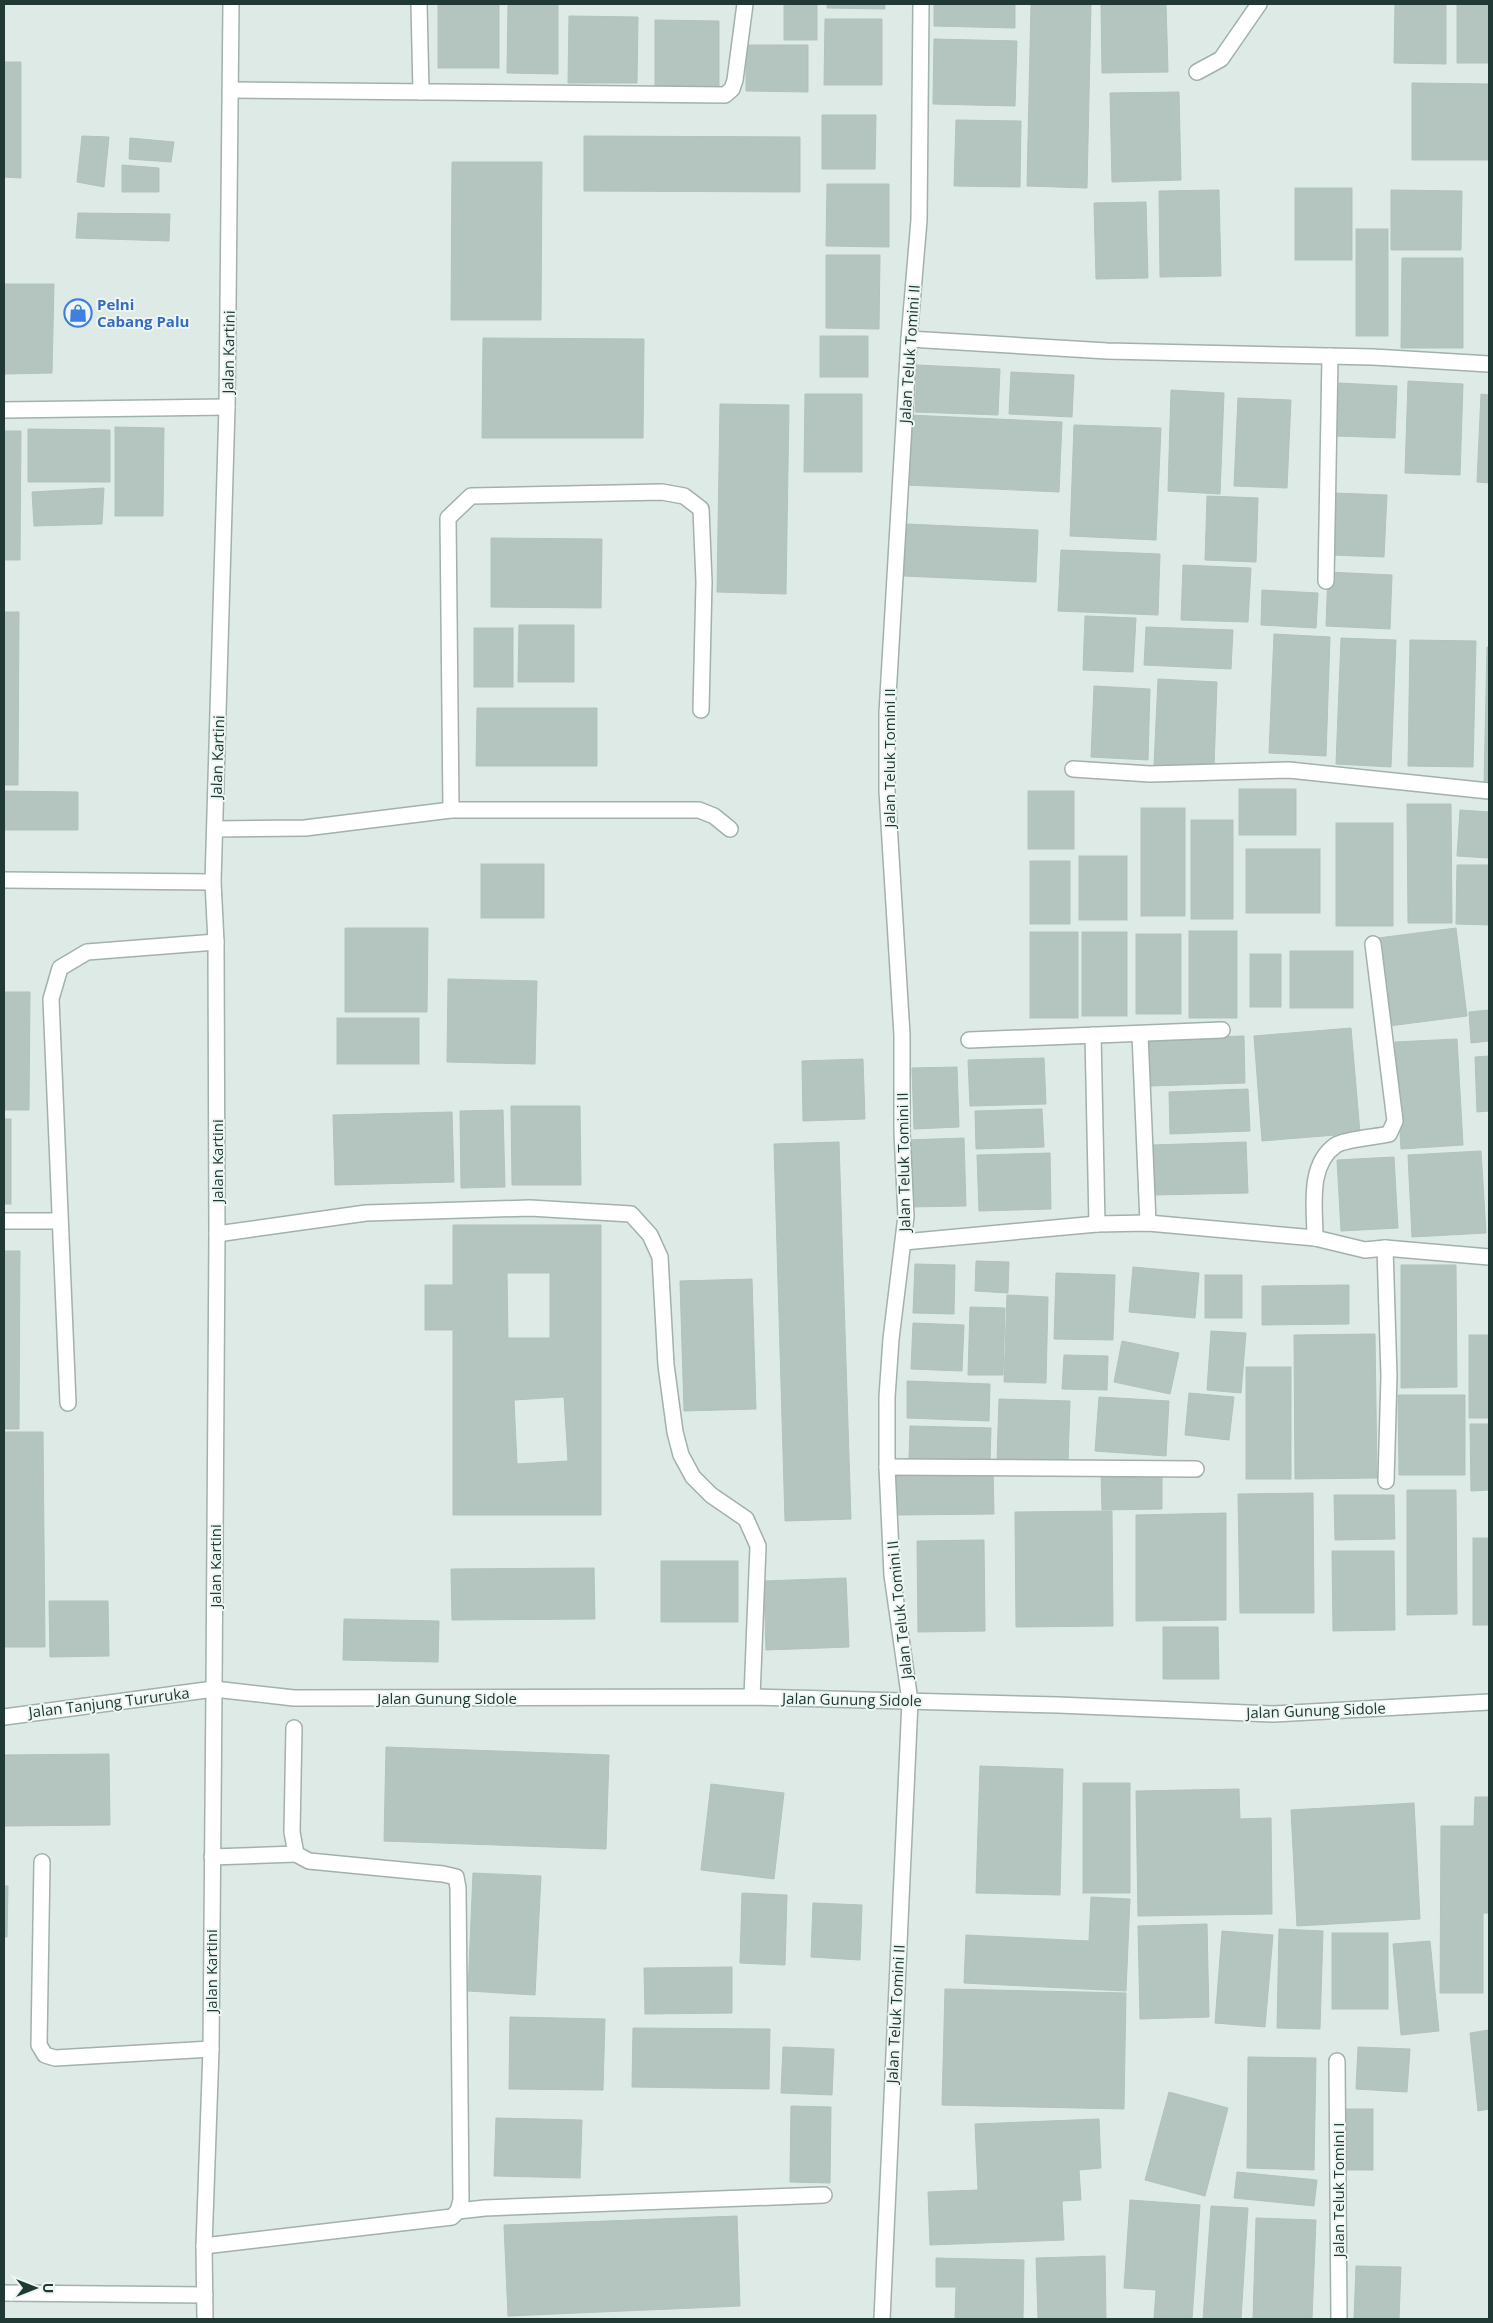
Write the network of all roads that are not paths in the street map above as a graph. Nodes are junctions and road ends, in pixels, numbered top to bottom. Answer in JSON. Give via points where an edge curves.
{"nodes":[{"id":1,"x":231,"y":4,"type":"edge"},
{"id":2,"x":419,"y":4,"type":"edge"},
{"id":3,"x":746,"y":4,"type":"edge"},
{"id":4,"x":922,"y":4,"type":"edge"},
{"id":5,"x":1259,"y":4,"type":"edge"},
{"id":6,"x":1197,"y":72,"type":"dead end"},
{"id":7,"x":231,"y":90,"type":"junction"},
{"id":8,"x":421,"y":92,"type":"junction"},
{"id":9,"x":909,"y":339,"type":"junction"},
{"id":10,"x":1330,"y":356,"type":"junction"},
{"id":11,"x":1489,"y":364,"type":"edge"},
{"id":12,"x":227,"y":407,"type":"junction"},
{"id":13,"x":4,"y":410,"type":"edge"},
{"id":14,"x":1326,"y":581,"type":"dead end"},
{"id":15,"x":701,"y":710,"type":"dead end"},
{"id":16,"x":1074,"y":769,"type":"dead end"},
{"id":17,"x":1489,"y":791,"type":"edge"},
{"id":18,"x":451,"y":810,"type":"junction"},
{"id":19,"x":215,"y":829,"type":"junction"},
{"id":20,"x":730,"y":829,"type":"dead end"},
{"id":21,"x":4,"y":880,"type":"edge"},
{"id":22,"x":214,"y":882,"type":"junction"},
{"id":23,"x":216,"y":942,"type":"junction"},
{"id":24,"x":1373,"y":944,"type":"dead end"},
{"id":25,"x":1222,"y":1030,"type":"dead end"},
{"id":26,"x":1140,"y":1034,"type":"junction"},
{"id":27,"x":1093,"y":1035,"type":"junction"},
{"id":28,"x":969,"y":1040,"type":"dead end"},
{"id":29,"x":4,"y":1220,"type":"edge"},
{"id":30,"x":60,"y":1222,"type":"junction"},
{"id":31,"x":1097,"y":1224,"type":"junction"},
{"id":32,"x":1148,"y":1224,"type":"junction"},
{"id":33,"x":217,"y":1234,"type":"junction"},
{"id":34,"x":1315,"y":1238,"type":"junction"},
{"id":35,"x":904,"y":1242,"type":"junction"},
{"id":36,"x":1385,"y":1248,"type":"junction"},
{"id":37,"x":1489,"y":1257,"type":"edge"},
{"id":38,"x":68,"y":1403,"type":"dead end"},
{"id":39,"x":888,"y":1467,"type":"junction"},
{"id":40,"x":1196,"y":1469,"type":"dead end"},
{"id":41,"x":1386,"y":1481,"type":"dead end"},
{"id":42,"x":214,"y":1689,"type":"junction"},
{"id":43,"x":752,"y":1697,"type":"junction"},
{"id":44,"x":910,"y":1701,"type":"junction"},
{"id":45,"x":1489,"y":1702,"type":"edge"},
{"id":46,"x":4,"y":1717,"type":"edge"},
{"id":47,"x":294,"y":1728,"type":"dead end"},
{"id":48,"x":296,"y":1854,"type":"junction"},
{"id":49,"x":212,"y":1857,"type":"junction"},
{"id":50,"x":42,"y":1862,"type":"dead end"},
{"id":51,"x":211,"y":2049,"type":"junction"},
{"id":52,"x":1337,"y":2060,"type":"dead end"},
{"id":53,"x":824,"y":2195,"type":"dead end"},
{"id":54,"x":458,"y":2211,"type":"junction"},
{"id":55,"x":204,"y":2246,"type":"junction"},
{"id":56,"x":4,"y":2293,"type":"edge"},
{"id":57,"x":205,"y":2295,"type":"junction"},
{"id":58,"x":204,"y":2319,"type":"edge"},
{"id":59,"x":882,"y":2319,"type":"edge"},
{"id":60,"x":1339,"y":2319,"type":"edge"}],
"edges":[{"from":1,"to":7,"type":"street","name":"Jalan Kartini"},
{"from":2,"to":8,"type":"street"},
{"from":3,"to":8,"type":"street","via":[[735,80],[725,95]]},
{"from":4,"to":9,"type":"street","name":"Jalan Teluk Tomini II","via":[[919,220]]},
{"from":5,"to":6,"type":"street","via":[[1221,59]]},
{"from":7,"to":8,"type":"street"},
{"from":7,"to":12,"type":"street","name":"Jalan Kartini"},
{"from":9,"to":10,"type":"street","via":[[1107,351]]},
{"from":9,"to":35,"type":"street","name":"Jalan Teluk Tomini II","via":[[887,713],[887,791],[902,1035]]},
{"from":10,"to":11,"type":"street"},
{"from":10,"to":14,"type":"street"},
{"from":12,"to":13,"type":"street"},
{"from":12,"to":19,"type":"street","name":"Jalan Kartini"},
{"from":15,"to":18,"type":"street","via":[[704,582],[701,509],[684,496],[662,492],[471,496],[448,518]]},
{"from":16,"to":17,"type":"street","via":[[1150,774],[1289,770]]},
{"from":18,"to":19,"type":"street","via":[[306,828]]},
{"from":18,"to":20,"type":"street","via":[[699,810],[714,816]]},
{"from":19,"to":22,"type":"street","name":"Jalan Kartini"},
{"from":21,"to":22,"type":"street"},
{"from":22,"to":23,"type":"street","name":"Jalan Kartini"},
{"from":23,"to":30,"type":"street","via":[[87,952],[60,968],[51,999]]},
{"from":23,"to":33,"type":"street","name":"Jalan Kartini"},
{"from":24,"to":34,"type":"street","via":[[1395,1122],[1389,1134],[1337,1144],[1324,1158],[1316,1174]]},
{"from":25,"to":26,"type":"street"},
{"from":26,"to":27,"type":"street"},
{"from":26,"to":32,"type":"street"},
{"from":27,"to":28,"type":"street"},
{"from":27,"to":31,"type":"street"},
{"from":29,"to":30,"type":"street"},
{"from":30,"to":38,"type":"street"},
{"from":31,"to":32,"type":"street"},
{"from":31,"to":35,"type":"street"},
{"from":32,"to":34,"type":"street"},
{"from":33,"to":42,"type":"street","name":"Jalan Kartini"},
{"from":33,"to":43,"type":"street","via":[[366,1213],[530,1208],[631,1214],[650,1236],[660,1257],[666,1365],[681,1455],[694,1477],[711,1495],[746,1519],[758,1546]]},
{"from":34,"to":36,"type":"street","via":[[1365,1250]]},
{"from":35,"to":39,"type":"street","name":"Jalan Teluk Tomini II","via":[[891,1339],[887,1397]]},
{"from":36,"to":37,"type":"street"},
{"from":36,"to":41,"type":"street","via":[[1389,1376]]},
{"from":39,"to":40,"type":"street"},
{"from":39,"to":44,"type":"street","name":"Jalan Teluk Tomini II","via":[[892,1575]]},
{"from":42,"to":43,"type":"street","name":"Jalan Gunung Sidole","via":[[294,1698]]},
{"from":42,"to":46,"type":"street","name":"Jalan Tanjung Tururuka"},
{"from":42,"to":49,"type":"street","name":"Jalan Kartini"},
{"from":43,"to":44,"type":"street","name":"Jalan Gunung Sidole"},
{"from":44,"to":45,"type":"street","name":"Jalan Gunung Sidole","via":[[1274,1714]]},
{"from":44,"to":59,"type":"street","name":"Jalan Teluk Tomini II"},
{"from":47,"to":48,"type":"street","via":[[292,1832]]},
{"from":48,"to":49,"type":"street"},
{"from":48,"to":54,"type":"street","via":[[309,1861],[456,1877],[461,2200]]},
{"from":49,"to":51,"type":"street","name":"Jalan Kartini"},
{"from":50,"to":51,"type":"street","via":[[39,2045],[45,2055],[55,2058]]},
{"from":51,"to":55,"type":"street","name":"Jalan Kartini"},
{"from":52,"to":60,"type":"street","name":"Jalan Teluk Tomini I"},
{"from":53,"to":54,"type":"street"},
{"from":54,"to":55,"type":"street","via":[[452,2217]]},
{"from":55,"to":57,"type":"street","name":"Jalan Kartini"},
{"from":56,"to":57,"type":"street"},
{"from":57,"to":58,"type":"street","name":"Jalan Kartini"}]}
